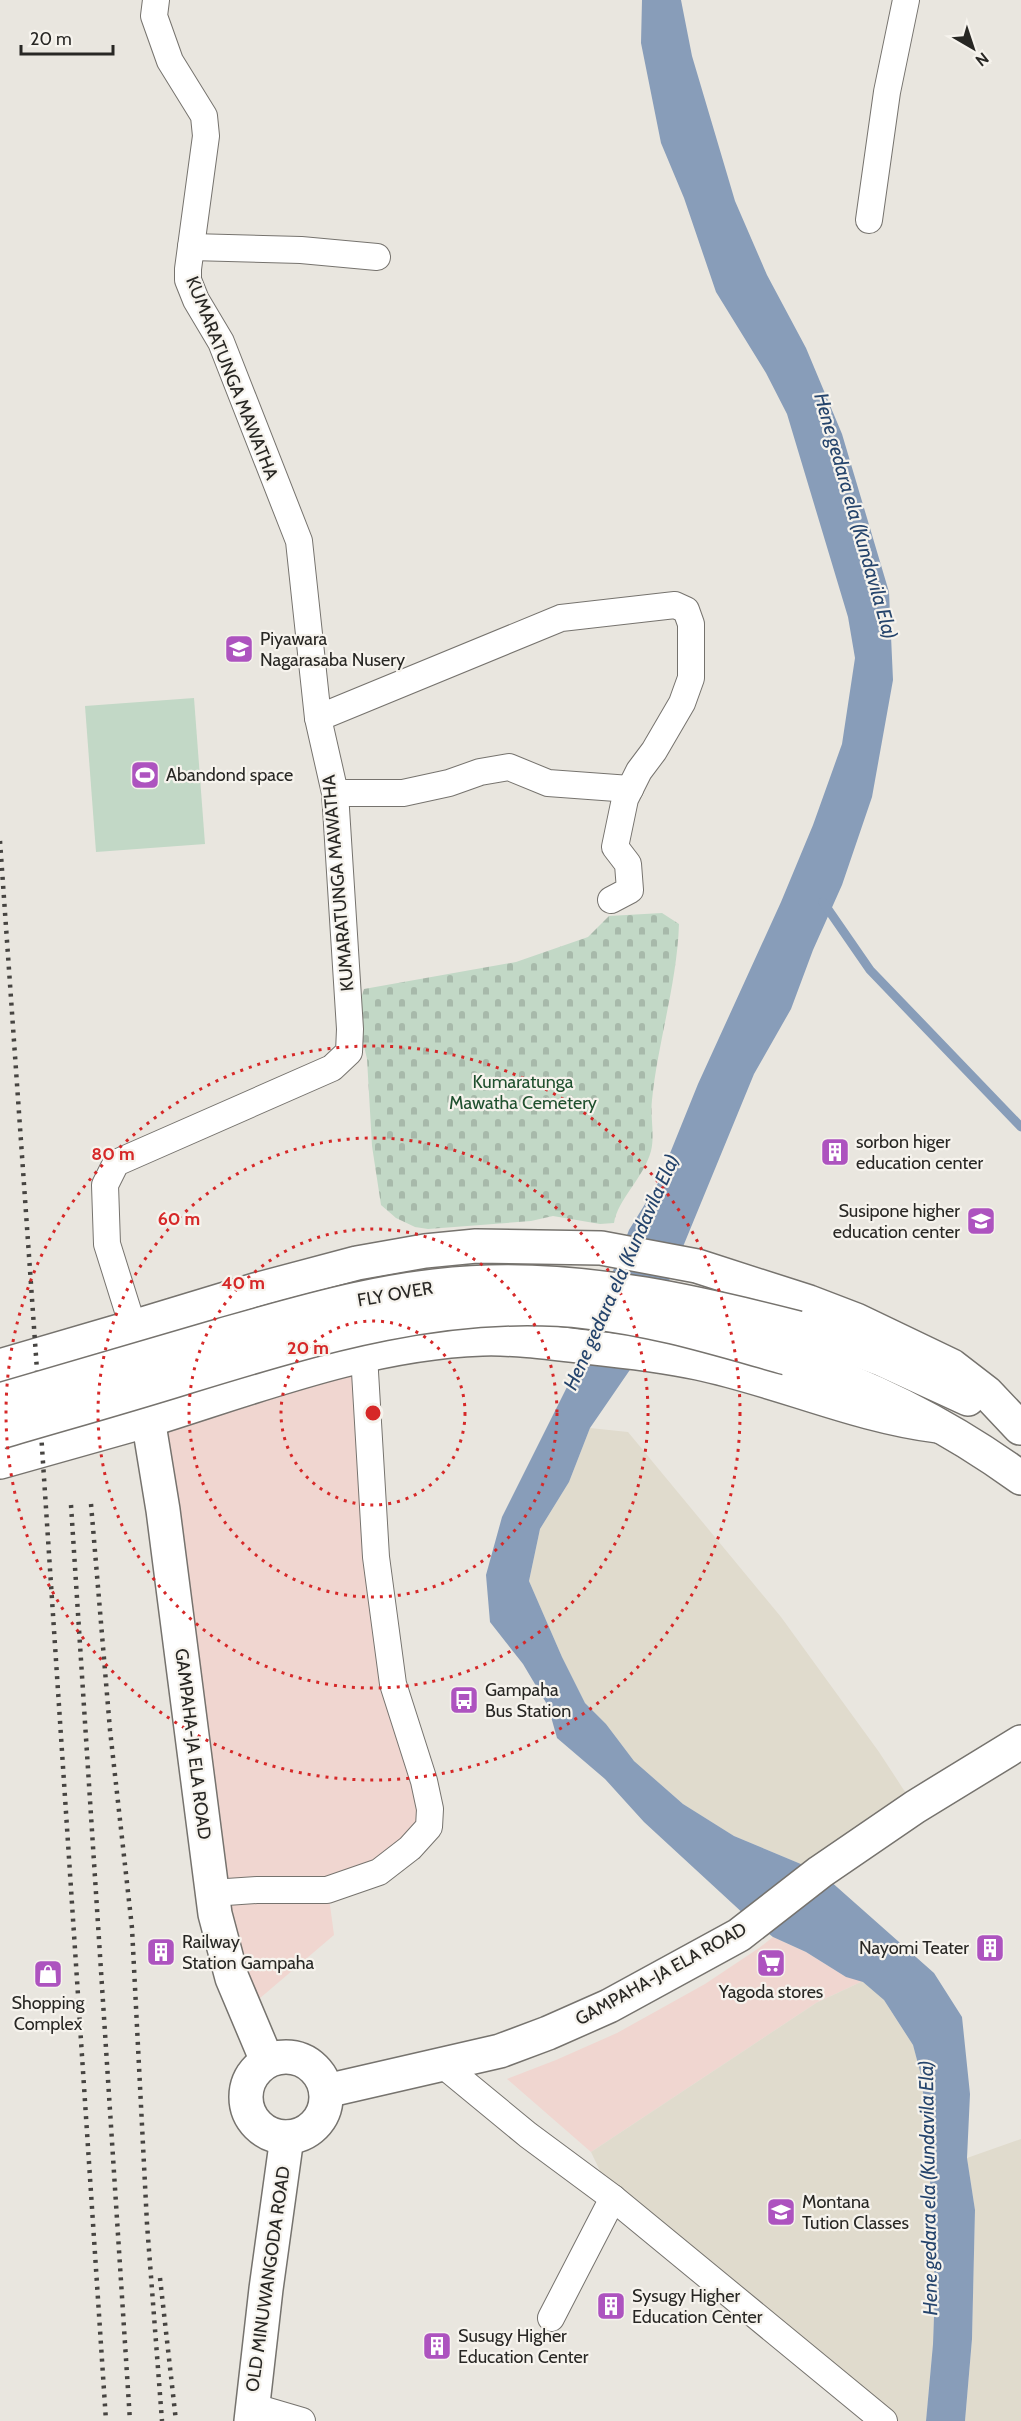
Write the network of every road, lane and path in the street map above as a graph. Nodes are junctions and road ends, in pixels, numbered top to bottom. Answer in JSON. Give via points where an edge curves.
{"nodes":[{"id":1,"x":156,"y":0,"type":"edge"},
{"id":2,"x":906,"y":0,"type":"edge"},
{"id":3,"x":869,"y":220,"type":"dead end"},
{"id":4,"x":191,"y":247,"type":"junction"},
{"id":5,"x":377,"y":257,"type":"dead end"},
{"id":6,"x":318,"y":718,"type":"junction"},
{"id":7,"x":630,"y":789,"type":"junction"},
{"id":8,"x":335,"y":793,"type":"junction"},
{"id":9,"x":611,"y":900,"type":"dead end"},
{"id":10,"x":133,"y":1327,"type":"junction"},
{"id":11,"x":793,"y":1343,"type":"junction"},
{"id":12,"x":364,"y":1355,"type":"junction"},
{"id":13,"x":0,"y":1366,"type":"edge"},
{"id":14,"x":0,"y":1400,"type":"edge"},
{"id":15,"x":149,"y":1420,"type":"junction"},
{"id":16,"x":938,"y":1426,"type":"junction"},
{"id":17,"x":1021,"y":1428,"type":"edge"},
{"id":18,"x":0,"y":1432,"type":"edge"},
{"id":19,"x":0,"y":1462,"type":"edge"},
{"id":20,"x":1021,"y":1478,"type":"edge"},
{"id":21,"x":1021,"y":1742,"type":"edge"},
{"id":22,"x":212,"y":1893,"type":"junction"},
{"id":23,"x":267,"y":2061,"type":"junction"},
{"id":24,"x":443,"y":2066,"type":"junction"},
{"id":25,"x":326,"y":2091,"type":"junction"},
{"id":26,"x":287,"y":2137,"type":"junction"},
{"id":27,"x":613,"y":2198,"type":"junction"},
{"id":28,"x":551,"y":2318,"type":"dead end"},
{"id":29,"x":251,"y":2414,"type":"edge"},
{"id":30,"x":302,"y":2421,"type":"edge"},
{"id":31,"x":884,"y":2421,"type":"edge"}],
"edges":[{"from":1,"to":4,"type":"street","name":"KUMARATUNGA MAWATHA","via":[[154,16],[170,61],[204,116],[206,136]]},
{"from":2,"to":3,"type":"street","via":[[887,92]]},
{"from":4,"to":5,"type":"street"},
{"from":4,"to":6,"type":"street","name":"KUMARATUNGA MAWATHA","via":[[188,280],[221,342],[299,541]]},
{"from":6,"to":7,"type":"street","via":[[561,618],[675,605],[686,610],[691,624],[692,678],[682,703]]},
{"from":6,"to":8,"type":"street","name":"KUMARATUNGA MAWATHA"},
{"from":7,"to":8,"type":"street","via":[[548,783],[509,767],[403,793]]},
{"from":7,"to":9,"type":"street","via":[[615,847],[628,864],[630,891]]},
{"from":8,"to":10,"type":"street","name":"KUMARATUNGA MAWATHA","via":[[349,1052],[332,1068],[116,1162],[105,1185],[107,1244]]},
{"from":10,"to":13,"type":"main road"},
{"from":10,"to":15,"type":"main road","name":"GAMPAHA-JA ELA ROAD"},
{"from":10,"to":17,"type":"main road","via":[[357,1263],[425,1251],[476,1246],[601,1248],[697,1266],[809,1302],[905,1342],[952,1366],[987,1393]]},
{"from":11,"to":14,"type":"main road","name":"FLY OVER","bridge":true,"via":[[690,1301],[541,1282],[487,1282],[430,1287],[333,1305]]},
{"from":11,"to":16,"type":"main road","via":[[851,1382]]},
{"from":11,"to":17,"type":"main road","via":[[852,1347],[914,1373]]},
{"from":11,"to":18,"type":"main road","name":"FLY OVER","bridge":true,"via":[[588,1312],[494,1309],[394,1322],[297,1344]]},
{"from":12,"to":15,"type":"main road"},
{"from":12,"to":16,"type":"main road","via":[[482,1339],[652,1354],[755,1377],[900,1422]]},
{"from":12,"to":22,"type":"street","via":[[376,1557],[393,1684],[424,1781],[429,1827],[379,1872],[327,1890]]},
{"from":15,"to":19,"type":"main road"},
{"from":15,"to":22,"type":"main road","name":"GAMPAHA-JA ELA ROAD"},
{"from":16,"to":20,"type":"main road"},
{"from":21,"to":24,"type":"main road","name":"GAMPAHA-JA ELA ROAD","via":[[820,1872],[739,1935],[569,2024],[500,2051]]},
{"from":22,"to":23,"type":"main road","name":"GAMPAHA-JA ELA ROAD","via":[[232,1978]]},
{"from":23,"to":25,"type":"main road","via":[[288,2056],[308,2062],[322,2077]]},
{"from":23,"to":26,"type":"main road","via":[[249,2080],[246,2106],[259,2128]]},
{"from":24,"to":25,"type":"main road","name":"GAMPAHA-JA ELA ROAD"},
{"from":24,"to":27,"type":"street"},
{"from":25,"to":26,"type":"main road","via":[[324,2113],[317,2123],[308,2131]]},
{"from":26,"to":29,"type":"main road","name":"OLD MINUWANGODA ROAD"},
{"from":27,"to":28,"type":"street"},
{"from":27,"to":31,"type":"street"},
{"from":29,"to":30,"type":"street"}]}
